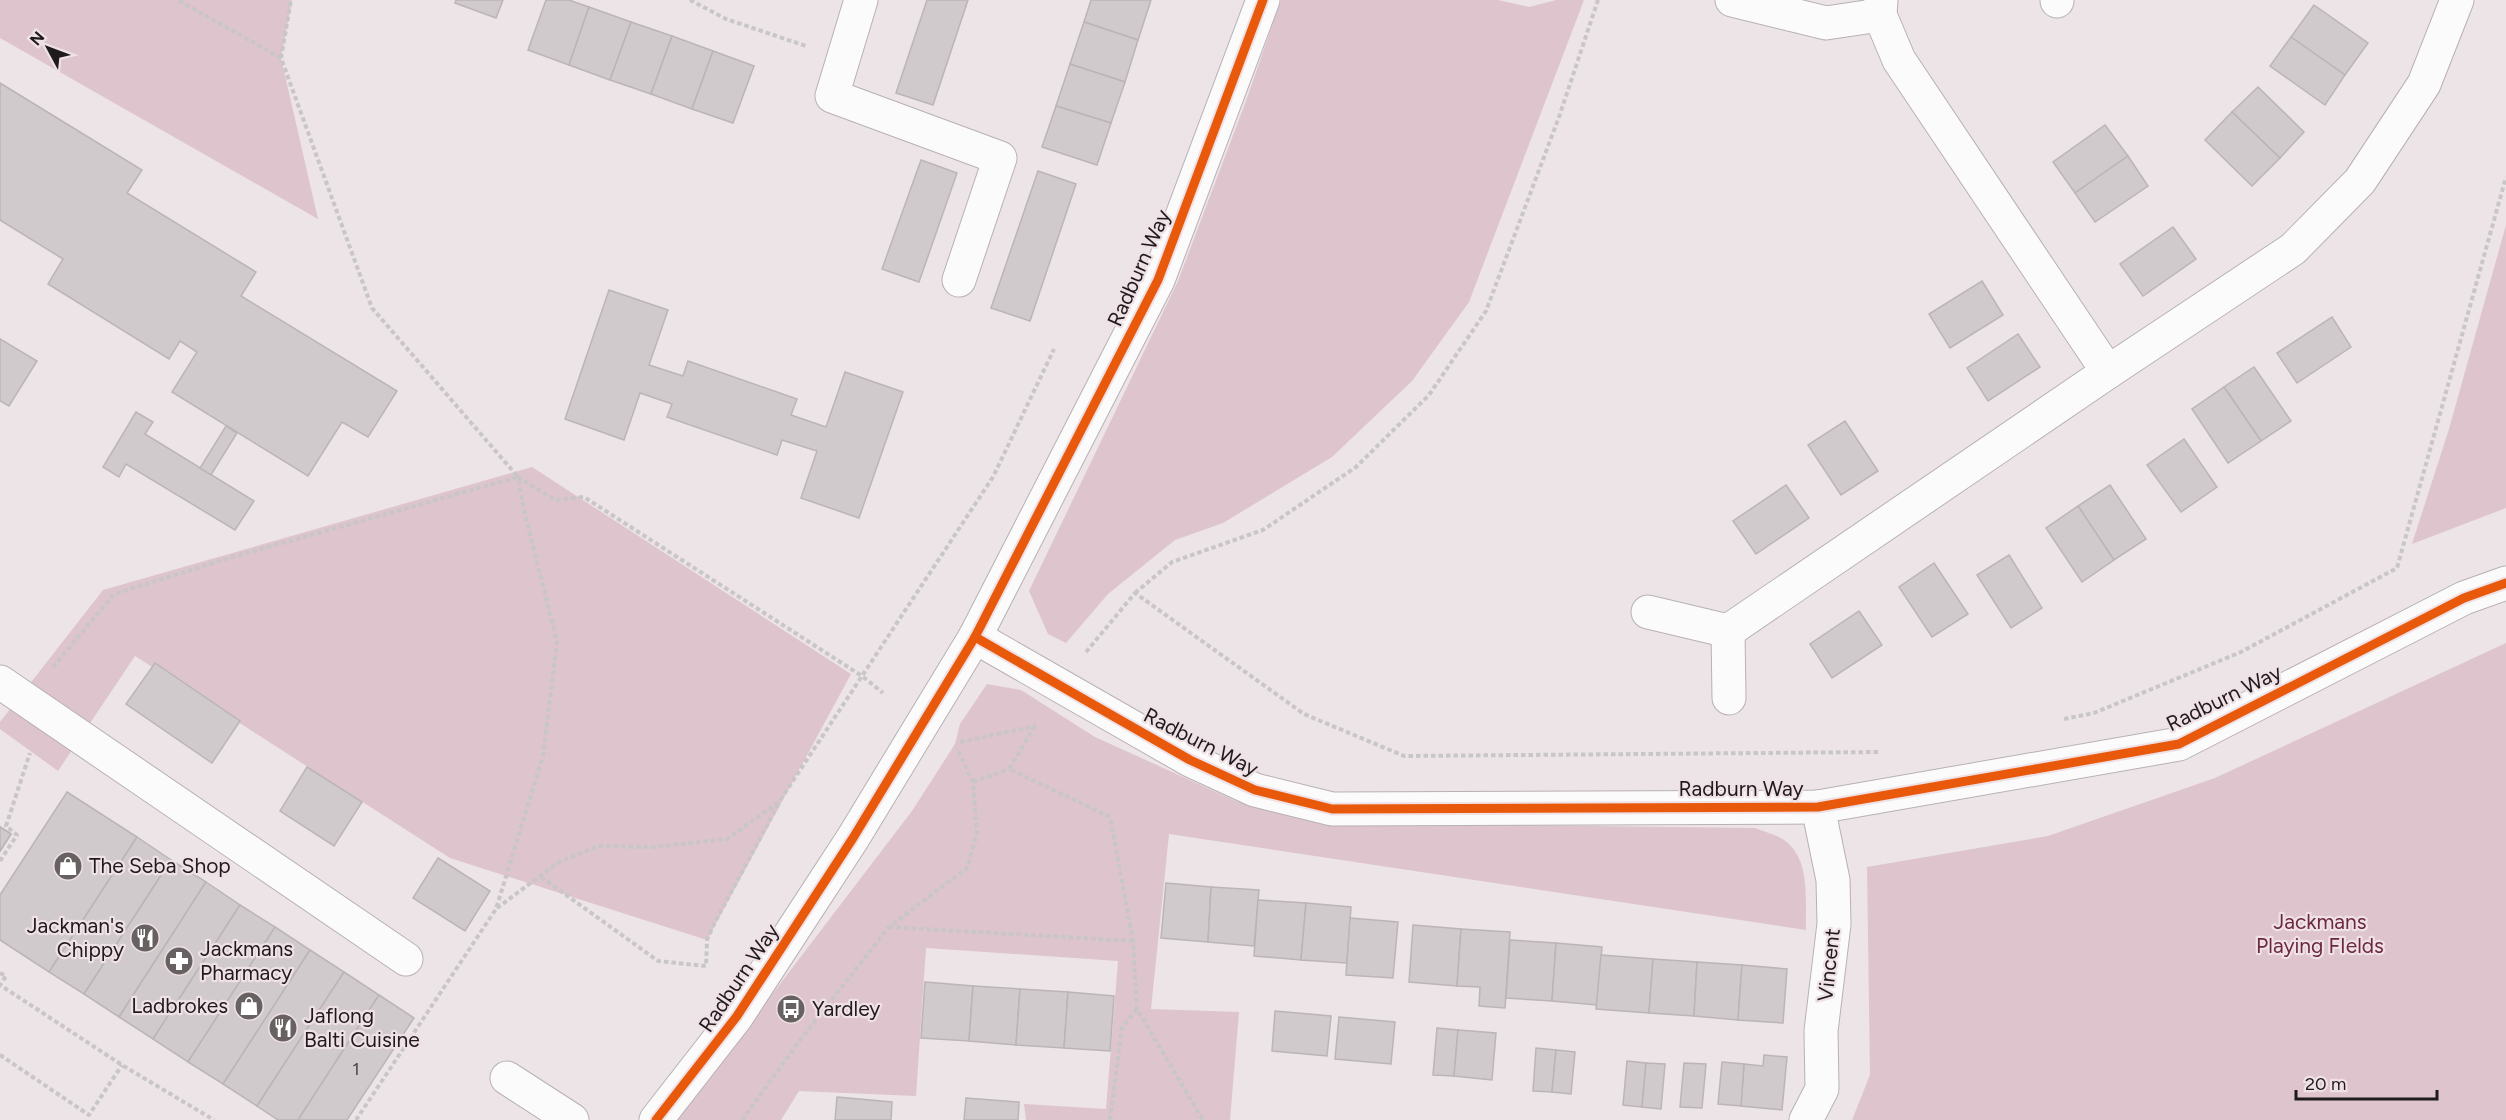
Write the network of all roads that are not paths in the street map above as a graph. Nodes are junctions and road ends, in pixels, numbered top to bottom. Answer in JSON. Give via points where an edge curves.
{"nodes":[{"id":1,"x":861,"y":0,"type":"edge"},
{"id":2,"x":1263,"y":0,"type":"edge"},
{"id":3,"x":1732,"y":0,"type":"edge"},
{"id":4,"x":2457,"y":0,"type":"edge"},
{"id":5,"x":1881,"y":8,"type":"edge"},
{"id":6,"x":959,"y":280,"type":"dead end"},
{"id":7,"x":2108,"y":372,"type":"junction"},
{"id":8,"x":2506,"y":584,"type":"edge"},
{"id":9,"x":1648,"y":612,"type":"dead end"},
{"id":10,"x":1728,"y":631,"type":"junction"},
{"id":11,"x":975,"y":637,"type":"junction"},
{"id":12,"x":13,"y":691,"type":"edge"},
{"id":13,"x":1729,"y":698,"type":"dead end"},
{"id":14,"x":1818,"y":807,"type":"junction"},
{"id":15,"x":406,"y":959,"type":"dead end"},
{"id":16,"x":507,"y":1078,"type":"dead end"},
{"id":17,"x":572,"y":1120,"type":"edge"},
{"id":18,"x":656,"y":1120,"type":"edge"},
{"id":19,"x":1806,"y":1120,"type":"edge"}],
"edges":[{"from":1,"to":6,"type":"street","via":[[832,96],[1000,158]]},
{"from":2,"to":11,"type":"street","name":"Radburn Way","via":[[1158,280]]},
{"from":3,"to":5,"type":"street","via":[[1826,22]]},
{"from":4,"to":7,"type":"street","via":[[2424,84],[2360,181],[2293,249]]},
{"from":5,"to":7,"type":"street","via":[[1899,60]]},
{"from":7,"to":10,"type":"street"},
{"from":8,"to":14,"type":"street","name":"Radburn Way","via":[[2464,598],[2179,744]]},
{"from":9,"to":10,"type":"street"},
{"from":10,"to":13,"type":"street"},
{"from":11,"to":14,"type":"street","name":"Radburn Way","via":[[1190,760],[1255,790],[1332,809]]},
{"from":11,"to":18,"type":"street","name":"Radburn Way","via":[[853,838],[737,1017]]},
{"from":12,"to":15,"type":"street"},
{"from":14,"to":19,"type":"street","name":"Vincent","via":[[1833,880],[1834,924],[1821,1031],[1822,1089]]},
{"from":16,"to":17,"type":"street"}]}
